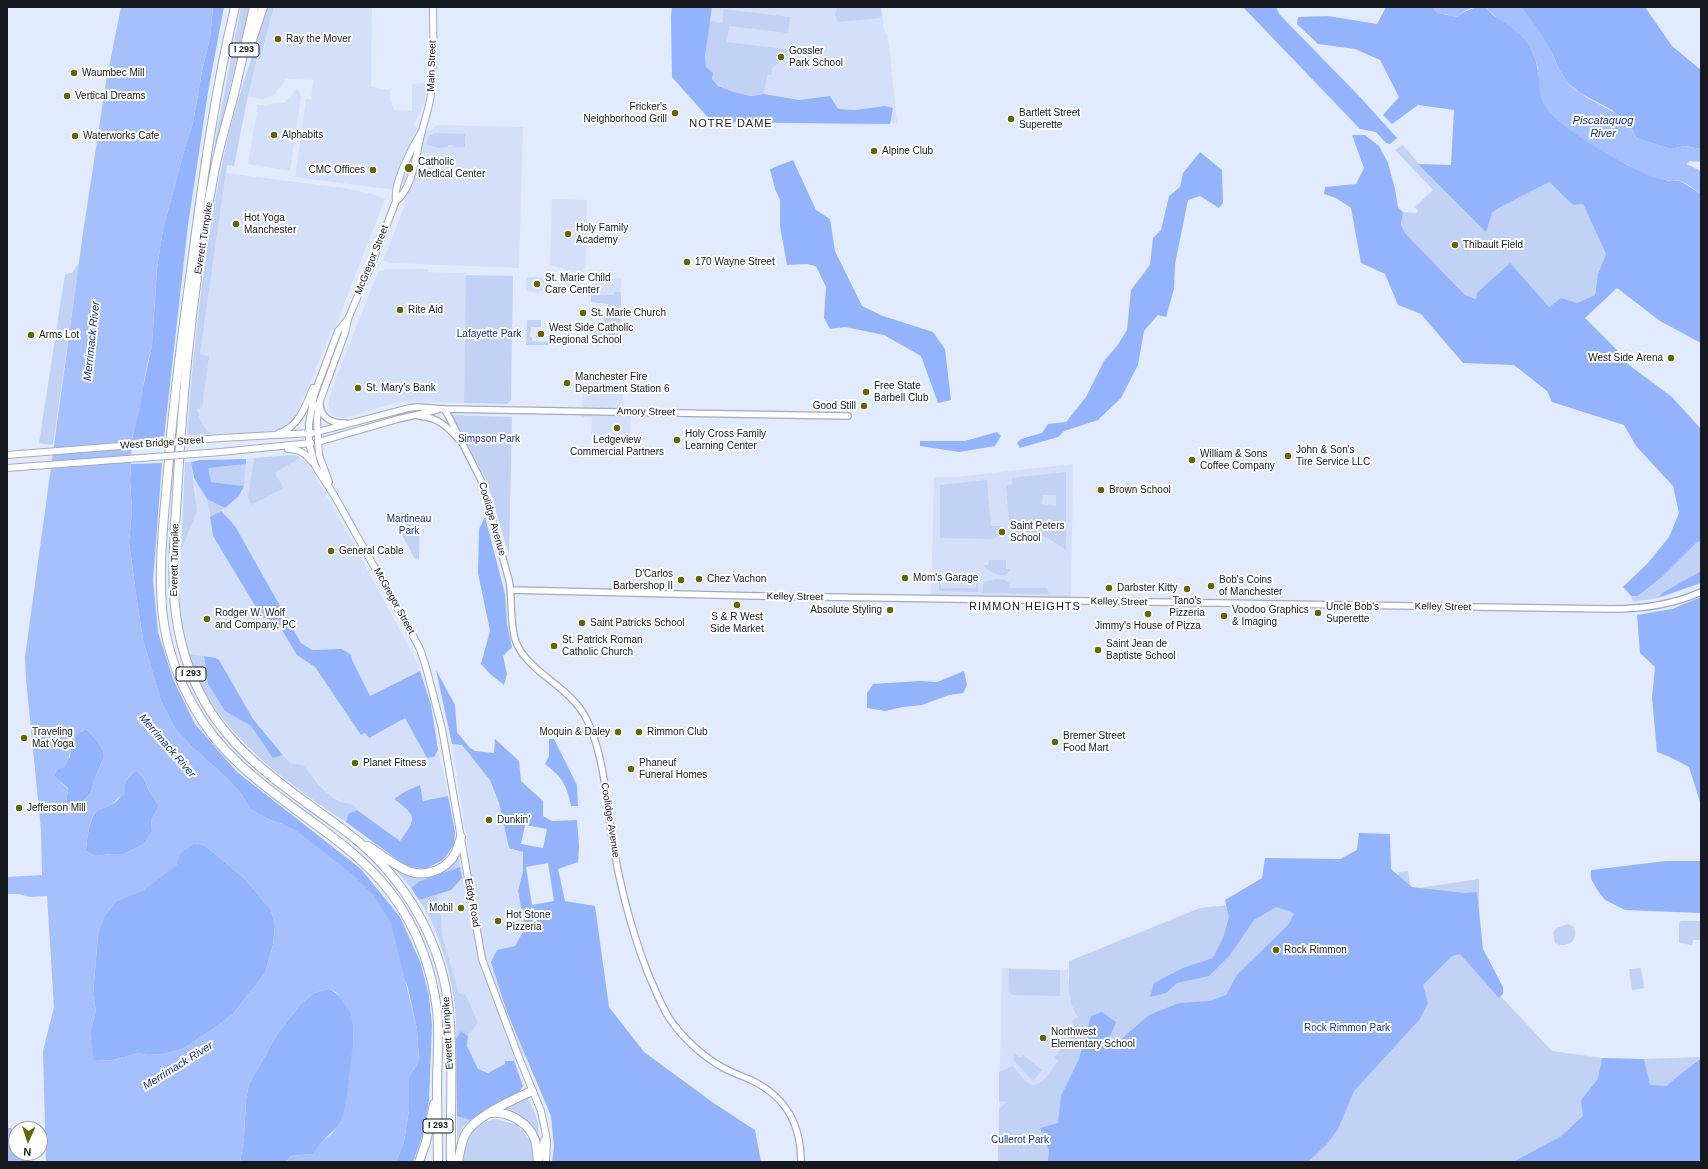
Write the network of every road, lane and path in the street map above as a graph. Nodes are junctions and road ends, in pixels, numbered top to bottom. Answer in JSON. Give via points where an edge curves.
{"nodes":[{"id":1,"x":231,"y":7,"type":"edge"},
{"id":2,"x":235,"y":7,"type":"edge"},
{"id":3,"x":254,"y":7,"type":"edge"},
{"id":4,"x":263,"y":7,"type":"edge"},
{"id":5,"x":434,"y":7,"type":"edge"},
{"id":6,"x":227,"y":41,"type":"junction"},
{"id":7,"x":234,"y":93,"type":"junction"},
{"id":8,"x":424,"y":123,"type":"joint"},
{"id":9,"x":348,"y":319,"type":"junction"},
{"id":10,"x":325,"y":365,"type":"junction"},
{"id":11,"x":321,"y":397,"type":"junction"},
{"id":12,"x":444,"y":409,"type":"junction"},
{"id":13,"x":848,"y":416,"type":"dead end"},
{"id":14,"x":405,"y":417,"type":"junction"},
{"id":15,"x":369,"y":420,"type":"junction"},
{"id":16,"x":317,"y":432,"type":"junction"},
{"id":17,"x":308,"y":433,"type":"junction"},
{"id":18,"x":269,"y":436,"type":"junction"},
{"id":19,"x":318,"y":442,"type":"junction"},
{"id":20,"x":309,"y":443,"type":"junction"},
{"id":21,"x":463,"y":446,"type":"junction"},
{"id":22,"x":266,"y":448,"type":"junction"},
{"id":23,"x":7,"y":455,"type":"edge"},
{"id":24,"x":315,"y":466,"type":"junction"},
{"id":25,"x":7,"y":468,"type":"edge"},
{"id":26,"x":334,"y":495,"type":"junction"},
{"id":27,"x":511,"y":590,"type":"junction"},
{"id":28,"x":1701,"y":592,"type":"edge"},
{"id":29,"x":426,"y":667,"type":"joint"},
{"id":30,"x":461,"y":837,"type":"junction"},
{"id":31,"x":357,"y":839,"type":"junction"},
{"id":32,"x":437,"y":1090,"type":"junction"},
{"id":33,"x":532,"y":1090,"type":"junction"},
{"id":34,"x":489,"y":1114,"type":"junction"},
{"id":35,"x":545,"y":1131,"type":"junction"},
{"id":36,"x":419,"y":1162,"type":"edge"},
{"id":37,"x":438,"y":1162,"type":"edge"},
{"id":38,"x":451,"y":1162,"type":"edge"},
{"id":39,"x":458,"y":1162,"type":"edge"},
{"id":40,"x":538,"y":1162,"type":"edge"},
{"id":41,"x":546,"y":1162,"type":"edge"},
{"id":42,"x":801,"y":1162,"type":"edge"}],
"edges":[{"from":1,"to":6,"type":"highway"},
{"from":2,"to":6,"type":"highway","name":"Everett Turnpike","number":"I 293"},
{"from":3,"to":7,"type":"highway","name":"Everett Turnpike","number":"I 293"},
{"from":4,"to":7,"type":"highway"},
{"from":5,"to":8,"type":"main road","name":"Main Street","via":[[432,92]]},
{"from":6,"to":32,"type":"highway","name":"Everett Turnpike","number":"I 293","via":[[202,186],[174,399],[162,557],[162,597],[166,636],[186,692],[195,710],[218,742],[260,783],[335,838],[365,864],[391,893],[402,910],[420,945],[432,984],[437,1023]]},
{"from":7,"to":31,"type":"highway","name":"Everett Turnpike","number":"I 293","via":[[216,165],[205,227],[187,358],[173,570],[176,623],[182,649],[196,686],[224,731],[261,769]]},
{"from":8,"to":9,"type":"main road","name":"McGregor Street","via":[[414,166],[405,190],[396,201]]},
{"from":9,"to":10,"type":"main road","name":"McGregor Street","via":[[338,331]]},
{"from":9,"to":11,"type":"main road","name":"McGregor Street","via":[[345,334]]},
{"from":10,"to":17,"type":"main road","name":"McGregor Street","via":[[314,395]]},
{"from":10,"to":18,"type":"main road","via":[[297,421],[286,430]]},
{"from":11,"to":15,"type":"street","name":"Amory Street","via":[[320,407],[329,420],[341,424]]},
{"from":11,"to":16,"type":"main road","name":"McGregor Street","via":[[317,413]]},
{"from":12,"to":13,"type":"street","name":"Amory Street"},
{"from":12,"to":14,"type":"street","name":"Amory Street"},
{"from":12,"to":15,"type":"street","name":"Amory Street","via":[[414,407]]},
{"from":12,"to":21,"type":"street","name":"Coolidge Avenue"},
{"from":14,"to":19,"type":"street","name":"Amory Street"},
{"from":14,"to":21,"type":"street","name":"Coolidge Avenue","via":[[423,416],[440,421]]},
{"from":15,"to":16,"type":"street","name":"Amory Street"},
{"from":16,"to":17,"type":"main road","name":"West Bridge Street"},
{"from":16,"to":19,"type":"main road","name":"McGregor Street"},
{"from":17,"to":18,"type":"main road","name":"West Bridge Street"},
{"from":17,"to":20,"type":"main road","name":"McGregor Street"},
{"from":18,"to":23,"type":"main road","name":"West Bridge Street","bridge":true},
{"from":19,"to":20,"type":"main road","name":"Amory Street"},
{"from":19,"to":26,"type":"main road","name":"McGregor Street","via":[[322,466]]},
{"from":20,"to":22,"type":"main road","name":"West Bridge Street"},
{"from":20,"to":24,"type":"main road","name":"McGregor Street"},
{"from":21,"to":27,"type":"street","name":"Coolidge Avenue","via":[[483,486]]},
{"from":22,"to":24,"type":"main road","via":[[297,450],[306,454]]},
{"from":22,"to":25,"type":"main road","name":"West Bridge Street","bridge":true},
{"from":24,"to":26,"type":"main road","name":"McGregor Street"},
{"from":26,"to":29,"type":"main road","name":"McGregor Street","via":[[407,624]]},
{"from":27,"to":28,"type":"street","name":"Kelley Street","via":[[1604,609],[1652,607]]},
{"from":27,"to":42,"type":"street","name":"Coolidge Avenue","via":[[514,634],[522,653],[572,698],[584,714],[592,732],[602,771],[620,882],[641,955],[660,1002],[670,1019],[697,1049],[720,1066],[764,1087],[779,1099],[790,1113],[798,1131]]},
{"from":29,"to":30,"type":"main road","name":"Eddy Road","via":[[442,729]]},
{"from":30,"to":31,"type":"highway","via":[[457,851],[449,862],[433,872],[420,873],[407,870]]},
{"from":30,"to":33,"type":"main road","name":"Eddy Road","via":[[482,959]]},
{"from":31,"to":38,"type":"highway","name":"Everett Turnpike","number":"I 293","via":[[390,872],[406,894],[426,928],[440,965],[449,1016]]},
{"from":32,"to":36,"type":"highway"},
{"from":32,"to":37,"type":"highway","name":"Everett Turnpike","number":"I 293"},
{"from":33,"to":34,"type":"highway"},
{"from":33,"to":35,"type":"main road","name":"Eddy Road"},
{"from":34,"to":39,"type":"highway","via":[[476,1120],[468,1130],[462,1142]]},
{"from":34,"to":40,"type":"highway","via":[[507,1115],[524,1124],[535,1140]]},
{"from":35,"to":40,"type":"main road","name":"Eddy Road"},
{"from":35,"to":41,"type":"main road","name":"Eddy Road","via":[[548,1152]]}]}
